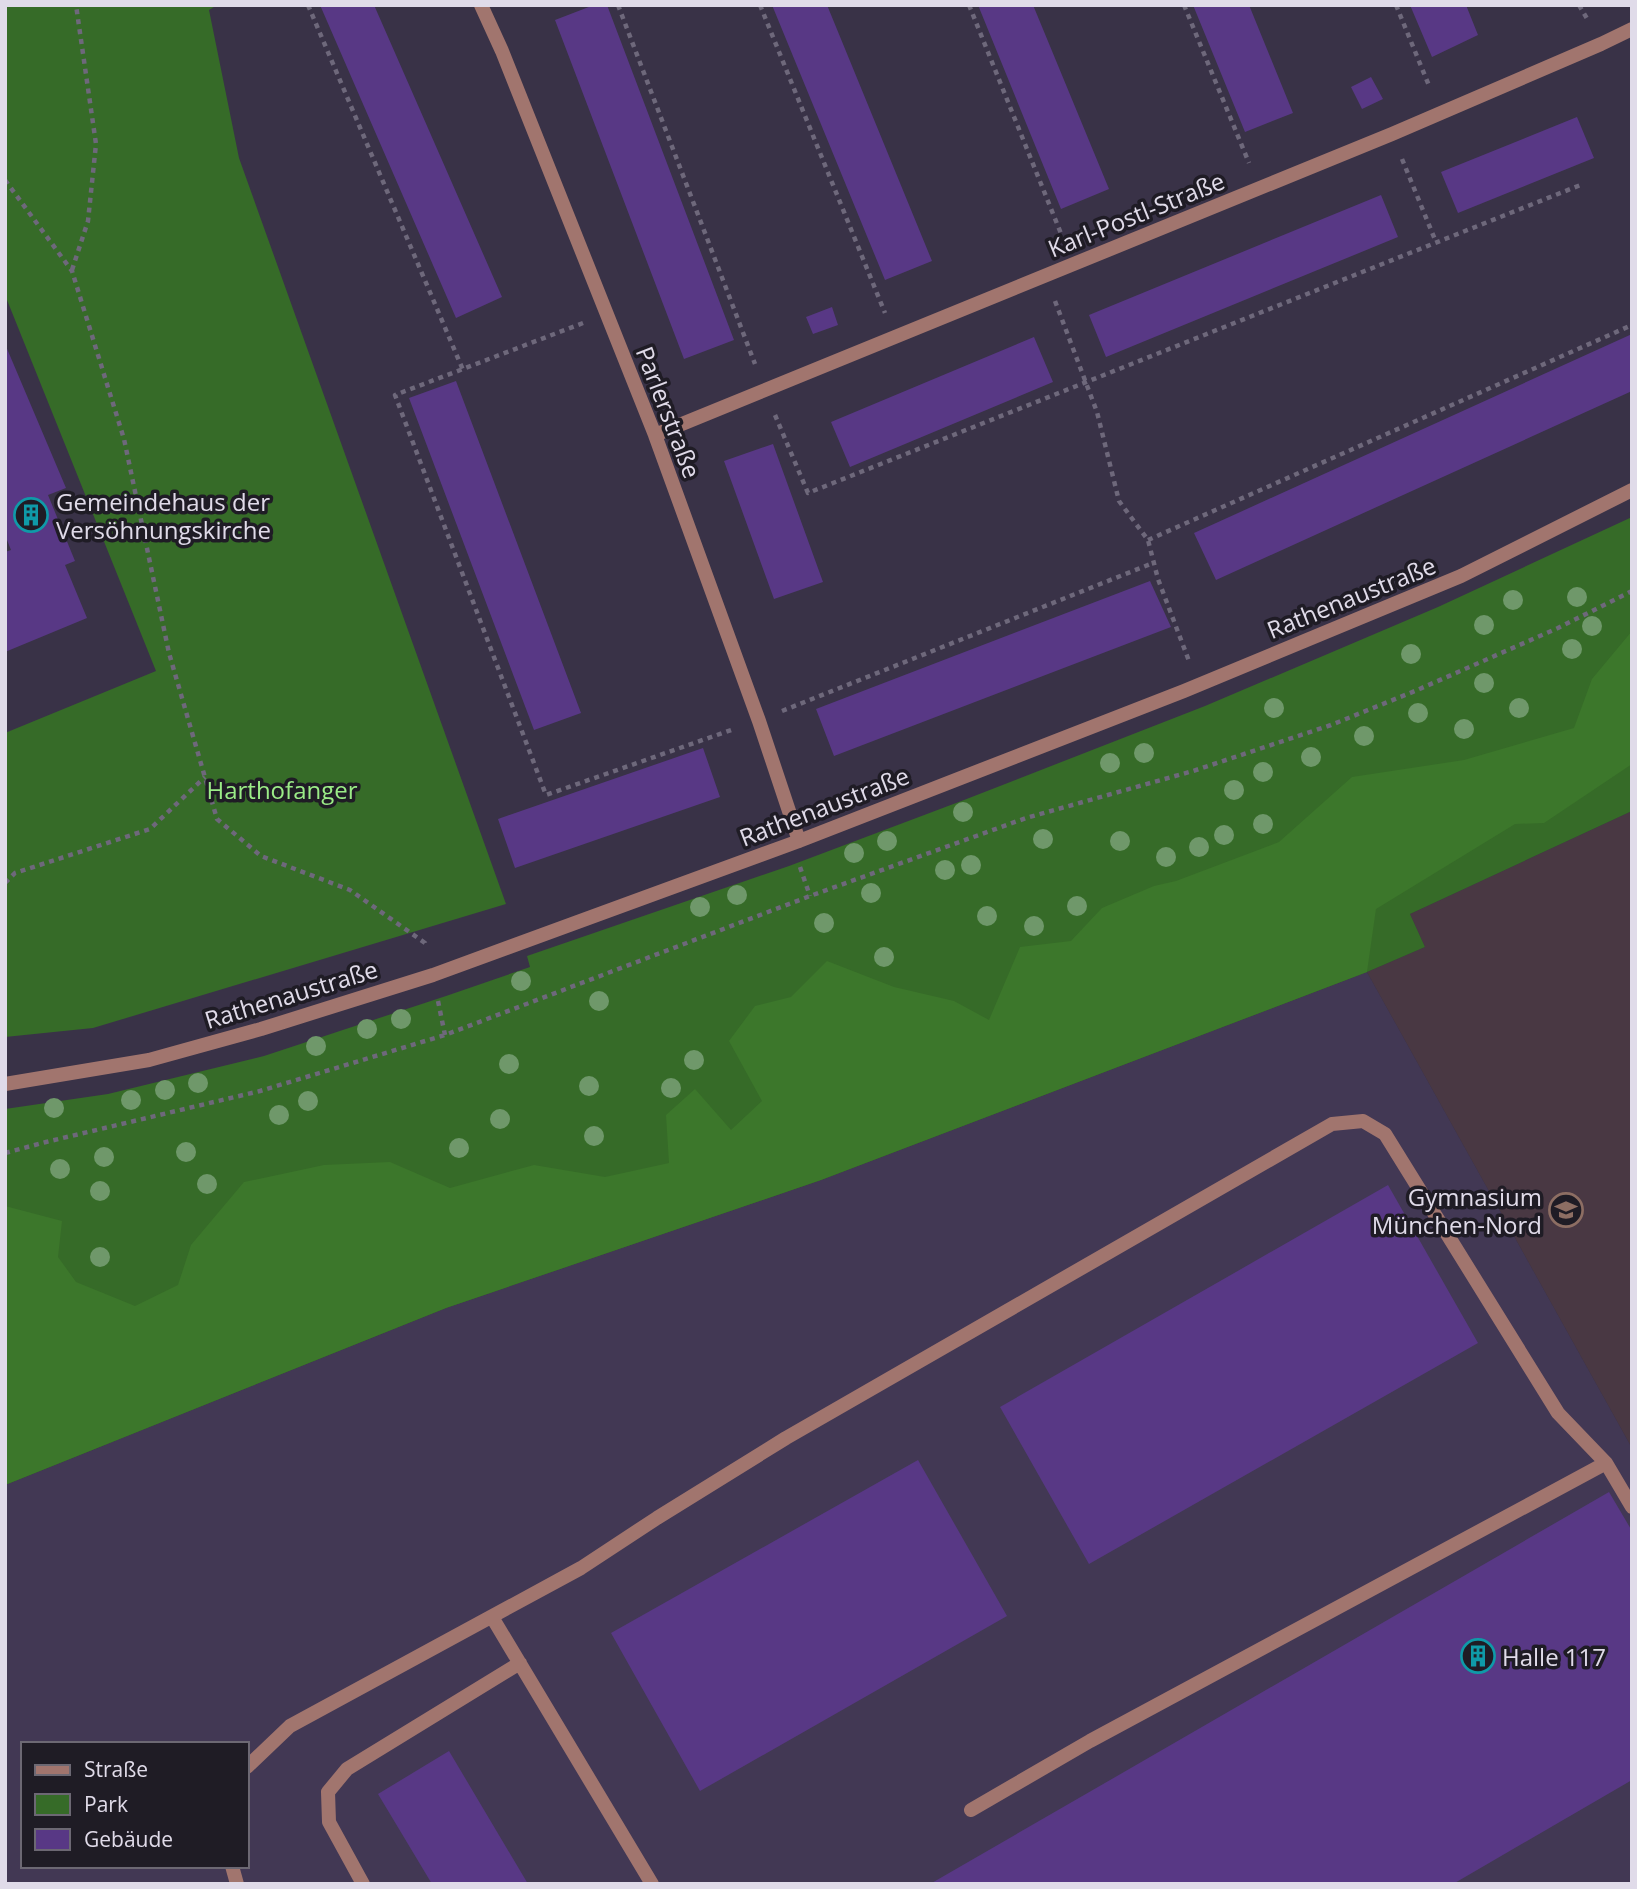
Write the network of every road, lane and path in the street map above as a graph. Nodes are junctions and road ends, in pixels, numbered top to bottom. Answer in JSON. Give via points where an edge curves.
{"nodes":[{"id":1,"x":76,"y":5,"type":"edge"},
{"id":2,"x":308,"y":5,"type":"edge"},
{"id":3,"x":481,"y":5,"type":"edge"},
{"id":4,"x":761,"y":5,"type":"edge"},
{"id":5,"x":968,"y":5,"type":"edge"},
{"id":6,"x":1184,"y":5,"type":"edge"},
{"id":7,"x":1396,"y":5,"type":"edge"},
{"id":8,"x":1632,"y":29,"type":"edge"},
{"id":9,"x":1441,"y":114,"type":"junction"},
{"id":10,"x":1392,"y":134,"type":"junction"},
{"id":11,"x":5,"y":180,"type":"edge"},
{"id":12,"x":1259,"y":188,"type":"junction"},
{"id":13,"x":1436,"y":242,"type":"dead end"},
{"id":14,"x":1073,"y":264,"type":"junction"},
{"id":15,"x":72,"y":271,"type":"junction"},
{"id":16,"x":1045,"y":276,"type":"junction"},
{"id":17,"x":607,"y":314,"type":"junction"},
{"id":18,"x":1632,"y":326,"type":"edge"},
{"id":19,"x":894,"y":337,"type":"junction"},
{"id":20,"x":463,"y":370,"type":"junction"},
{"id":21,"x":655,"y":435,"type":"junction"},
{"id":22,"x":1632,"y":490,"type":"edge"},
{"id":23,"x":1148,"y":540,"type":"junction"},
{"id":24,"x":1153,"y":563,"type":"junction"},
{"id":25,"x":1632,"y":591,"type":"edge"},
{"id":26,"x":1198,"y":684,"type":"junction"},
{"id":27,"x":759,"y":721,"type":"junction"},
{"id":28,"x":205,"y":777,"type":"junction"},
{"id":29,"x":799,"y":841,"type":"junction"},
{"id":30,"x":5,"y":883,"type":"edge"},
{"id":31,"x":425,"y":943,"type":"dead end"},
{"id":32,"x":5,"y":1084,"type":"edge"},
{"id":33,"x":5,"y":1153,"type":"edge"},
{"id":34,"x":1606,"y":1463,"type":"junction"},
{"id":35,"x":1632,"y":1507,"type":"edge"},
{"id":36,"x":492,"y":1617,"type":"junction"},
{"id":37,"x":520,"y":1663,"type":"junction"},
{"id":38,"x":248,"y":1763,"type":"edge"},
{"id":39,"x":971,"y":1810,"type":"dead end"},
{"id":40,"x":363,"y":1884,"type":"edge"},
{"id":41,"x":652,"y":1884,"type":"edge"}],
"edges":[{"from":1,"to":15,"type":"path","via":[[96,144],[88,221]]},
{"from":2,"to":20,"type":"path"},
{"from":3,"to":17,"type":"street","name":"Parlerstraße"},
{"from":4,"to":19,"type":"path"},
{"from":5,"to":14,"type":"path"},
{"from":6,"to":12,"type":"path"},
{"from":7,"to":9,"type":"path"},
{"from":8,"to":9,"type":"street","name":"Karl-Postl-Straße"},
{"from":9,"to":10,"type":"street","name":"Karl-Postl-Straße"},
{"from":10,"to":12,"type":"street","name":"Karl-Postl-Straße"},
{"from":10,"to":13,"type":"path"},
{"from":11,"to":15,"type":"path"},
{"from":12,"to":14,"type":"street","name":"Karl-Postl-Straße"},
{"from":14,"to":16,"type":"street","name":"Karl-Postl-Straße"},
{"from":15,"to":28,"type":"path","via":[[124,439],[169,653]]},
{"from":16,"to":19,"type":"street","name":"Karl-Postl-Straße"},
{"from":16,"to":23,"type":"path","via":[[1097,412],[1119,501]]},
{"from":17,"to":20,"type":"path"},
{"from":17,"to":21,"type":"street","name":"Parlerstraße"},
{"from":18,"to":23,"type":"path"},
{"from":19,"to":21,"type":"street","name":"Karl-Postl-Straße"},
{"from":20,"to":27,"type":"path","via":[[395,395],[546,795]]},
{"from":21,"to":27,"type":"street","name":"Parlerstraße"},
{"from":22,"to":26,"type":"street","name":"Rathenaustraße","via":[[1461,576]]},
{"from":23,"to":24,"type":"path"},
{"from":24,"to":26,"type":"path"},
{"from":24,"to":27,"type":"path"},
{"from":25,"to":33,"type":"path","via":[[1558,628],[1331,725],[1193,771],[1026,818],[445,1035],[260,1091]]},
{"from":26,"to":29,"type":"street","name":"Rathenaustraße"},
{"from":27,"to":29,"type":"street","name":"Parlerstraße"},
{"from":28,"to":30,"type":"path","via":[[150,829],[15,873]]},
{"from":28,"to":31,"type":"path","via":[[217,819],[261,856],[350,890]]},
{"from":29,"to":32,"type":"street","name":"Rathenaustraße","via":[[433,975],[261,1030],[149,1060]]},
{"from":34,"to":35,"type":"street"},
{"from":34,"to":36,"type":"street","via":[[1558,1413],[1385,1134],[1363,1121],[1332,1124],[867,1390],[581,1568]]},
{"from":34,"to":39,"type":"street"},
{"from":36,"to":37,"type":"street"},
{"from":36,"to":38,"type":"street","via":[[290,1726]]},
{"from":37,"to":40,"type":"street","via":[[346,1769],[328,1792],[329,1822]]},
{"from":37,"to":41,"type":"street"}]}
